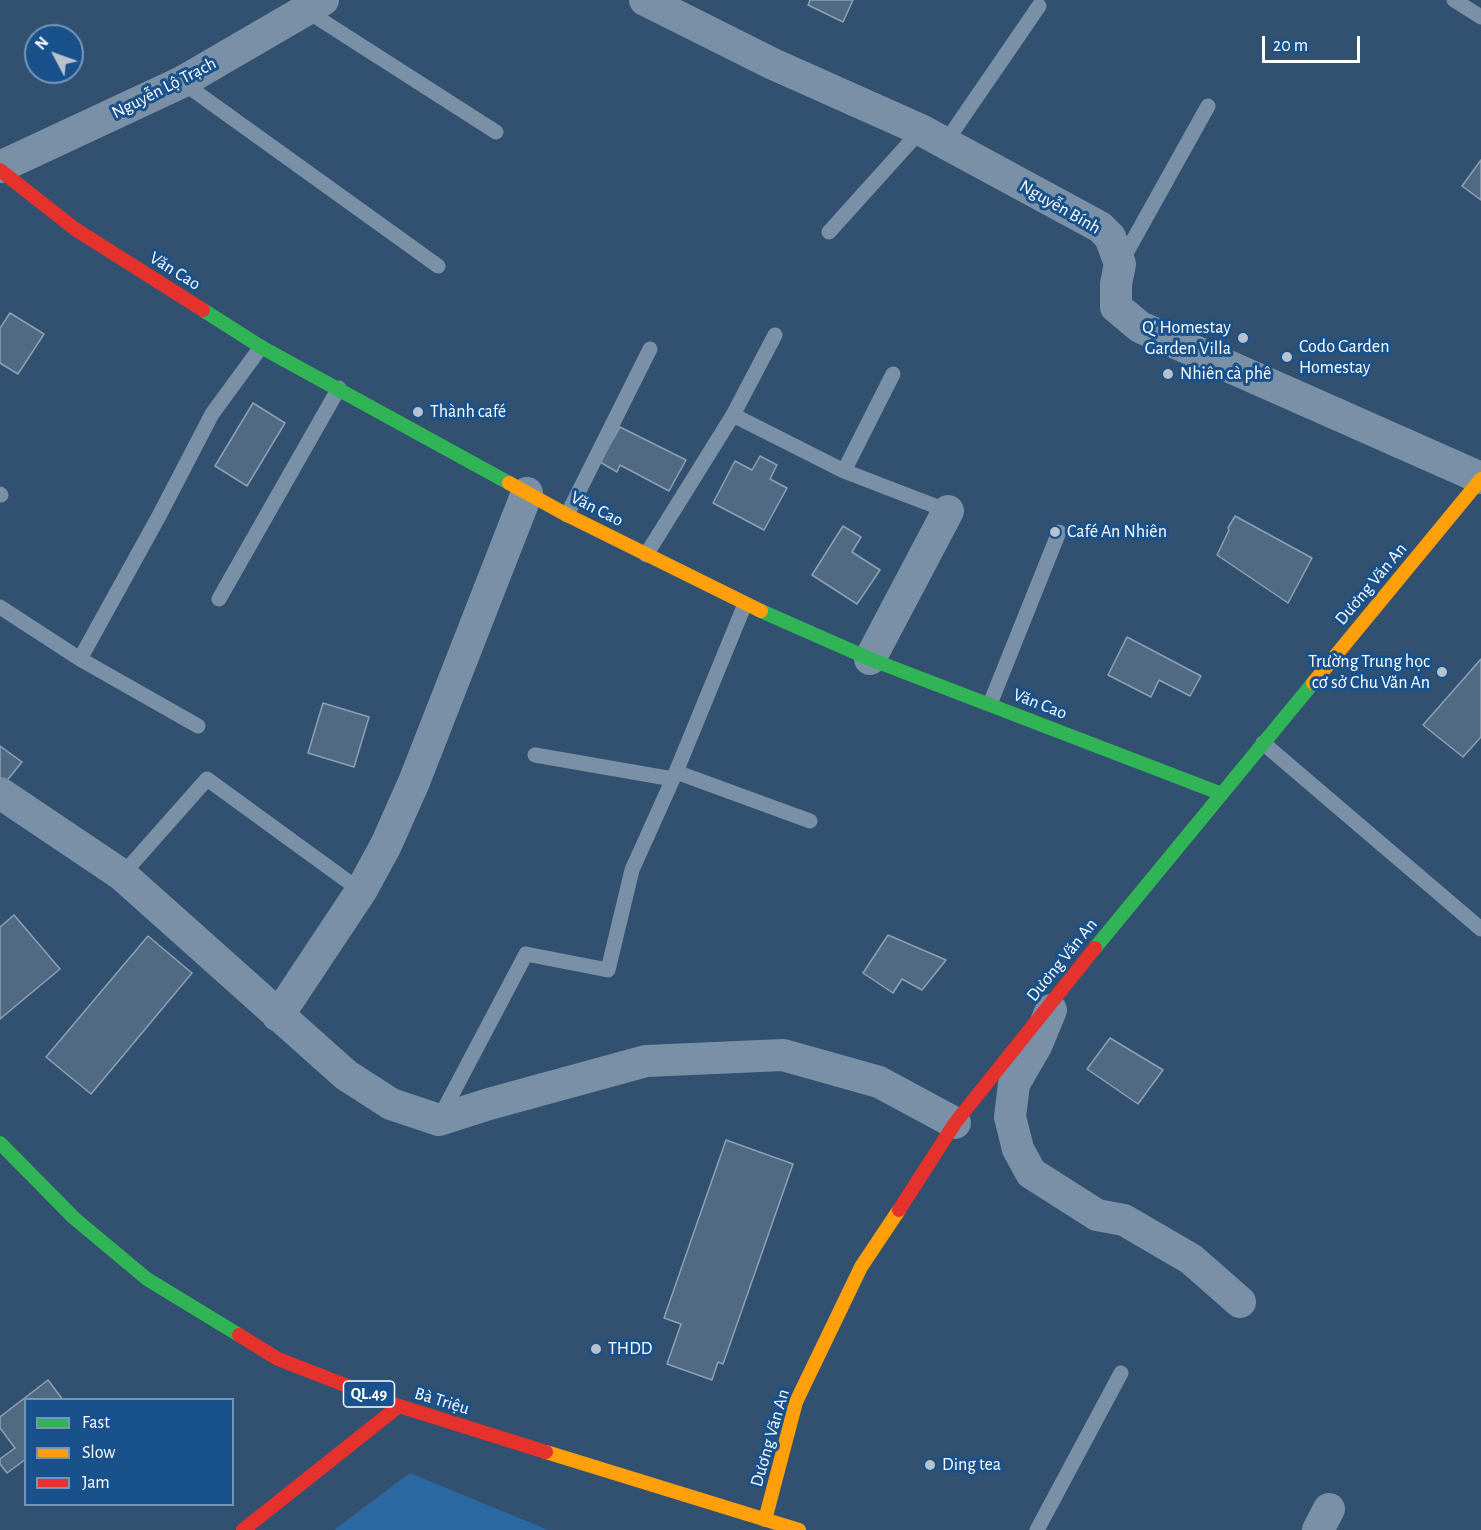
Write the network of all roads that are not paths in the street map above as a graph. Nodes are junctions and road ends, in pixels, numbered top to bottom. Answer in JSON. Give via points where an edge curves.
{"nodes":[{"id":1,"x":645,"y":0,"type":"edge"},
{"id":2,"x":1454,"y":0,"type":"edge"},
{"id":3,"x":315,"y":6,"type":"edge"},
{"id":4,"x":1038,"y":6,"type":"dead end"},
{"id":5,"x":1481,"y":17,"type":"edge"},
{"id":6,"x":182,"y":82,"type":"junction"},
{"id":7,"x":1208,"y":106,"type":"dead end"},
{"id":8,"x":496,"y":132,"type":"dead end"},
{"id":9,"x":933,"y":137,"type":"junction"},
{"id":10,"x":0,"y":169,"type":"edge"},
{"id":11,"x":830,"y":232,"type":"dead end"},
{"id":12,"x":1120,"y":264,"type":"junction"},
{"id":13,"x":438,"y":266,"type":"dead end"},
{"id":14,"x":775,"y":335,"type":"dead end"},
{"id":15,"x":261,"y":347,"type":"junction"},
{"id":16,"x":650,"y":349,"type":"dead end"},
{"id":17,"x":893,"y":374,"type":"dead end"},
{"id":18,"x":339,"y":388,"type":"junction"},
{"id":19,"x":733,"y":415,"type":"junction"},
{"id":20,"x":844,"y":471,"type":"junction"},
{"id":21,"x":1477,"y":491,"type":"edge"},
{"id":22,"x":527,"y":493,"type":"junction"},
{"id":23,"x":948,"y":511,"type":"joint"},
{"id":24,"x":567,"y":515,"type":"junction"},
{"id":25,"x":1059,"y":532,"type":"dead end"},
{"id":26,"x":646,"y":555,"type":"junction"},
{"id":27,"x":219,"y":600,"type":"dead end"},
{"id":28,"x":745,"y":604,"type":"junction"},
{"id":29,"x":0,"y":607,"type":"edge"},
{"id":30,"x":80,"y":659,"type":"junction"},
{"id":31,"x":870,"y":659,"type":"junction"},
{"id":32,"x":990,"y":704,"type":"junction"},
{"id":33,"x":198,"y":726,"type":"dead end"},
{"id":34,"x":1263,"y":743,"type":"junction"},
{"id":35,"x":535,"y":755,"type":"dead end"},
{"id":36,"x":674,"y":775,"type":"junction"},
{"id":37,"x":0,"y":793,"type":"edge"},
{"id":38,"x":1222,"y":794,"type":"junction"},
{"id":39,"x":810,"y":821,"type":"dead end"},
{"id":40,"x":122,"y":875,"type":"junction"},
{"id":41,"x":361,"y":891,"type":"junction"},
{"id":42,"x":1481,"y":929,"type":"edge"},
{"id":43,"x":1060,"y":990,"type":"junction"},
{"id":44,"x":278,"y":1016,"type":"junction"},
{"id":45,"x":439,"y":1120,"type":"junction"},
{"id":46,"x":955,"y":1123,"type":"junction"},
{"id":47,"x":0,"y":1143,"type":"edge"},
{"id":48,"x":1240,"y":1302,"type":"dead end"},
{"id":49,"x":1121,"y":1373,"type":"dead end"},
{"id":50,"x":399,"y":1406,"type":"junction"},
{"id":51,"x":765,"y":1527,"type":"edge"},
{"id":52,"x":243,"y":1530,"type":"edge"},
{"id":53,"x":799,"y":1530,"type":"edge"},
{"id":54,"x":1037,"y":1530,"type":"edge"}],
"edges":[{"from":1,"to":9,"type":"street","name":"Nguyễn Bính","via":[[772,64]]},
{"from":2,"to":5,"type":"lane"},
{"from":3,"to":6,"type":"street","name":"Nguyễn Lộ Trạch"},
{"from":3,"to":8,"type":"lane"},
{"from":4,"to":9,"type":"lane"},
{"from":6,"to":10,"type":"street","name":"Nguyễn Lộ Trạch"},
{"from":6,"to":13,"type":"lane"},
{"from":7,"to":12,"type":"lane"},
{"from":9,"to":11,"type":"lane"},
{"from":9,"to":12,"type":"street","name":"Nguyễn Bính","via":[[1100,227],[1110,237]]},
{"from":10,"to":15,"type":"main road","name":"Văn Cao","via":[[75,229]]},
{"from":12,"to":21,"type":"street","name":"Nguyễn Bính","via":[[1116,307],[1140,327]]},
{"from":14,"to":19,"type":"lane"},
{"from":15,"to":18,"type":"main road","name":"Văn Cao"},
{"from":15,"to":30,"type":"lane","via":[[212,414]]},
{"from":16,"to":24,"type":"lane"},
{"from":17,"to":20,"type":"lane"},
{"from":18,"to":22,"type":"main road","name":"Văn Cao"},
{"from":18,"to":27,"type":"lane"},
{"from":19,"to":20,"type":"lane"},
{"from":19,"to":26,"type":"lane"},
{"from":20,"to":23,"type":"lane"},
{"from":21,"to":34,"type":"main road","name":"Dương Văn An"},
{"from":22,"to":24,"type":"main road","name":"Văn Cao"},
{"from":22,"to":41,"type":"street","via":[[414,782]]},
{"from":23,"to":31,"type":"street"},
{"from":24,"to":26,"type":"main road","name":"Văn Cao"},
{"from":25,"to":32,"type":"lane"},
{"from":26,"to":28,"type":"main road","name":"Văn Cao"},
{"from":28,"to":31,"type":"main road","name":"Văn Cao"},
{"from":28,"to":36,"type":"lane"},
{"from":29,"to":30,"type":"lane"},
{"from":30,"to":33,"type":"lane"},
{"from":31,"to":32,"type":"main road","name":"Văn Cao"},
{"from":32,"to":38,"type":"main road","name":"Văn Cao"},
{"from":34,"to":38,"type":"main road","name":"Dương Văn An"},
{"from":34,"to":42,"type":"lane"},
{"from":35,"to":36,"type":"lane"},
{"from":36,"to":39,"type":"lane"},
{"from":36,"to":45,"type":"lane","via":[[632,870],[608,970],[526,954]]},
{"from":37,"to":40,"type":"street"},
{"from":38,"to":43,"type":"main road","name":"Dương Văn An"},
{"from":40,"to":41,"type":"lane","via":[[207,779]]},
{"from":40,"to":44,"type":"street"},
{"from":41,"to":44,"type":"street"},
{"from":43,"to":46,"type":"main road","name":"Dương Văn An"},
{"from":43,"to":48,"type":"street","via":[[1036,1046],[1014,1084],[1010,1117],[1018,1149],[1031,1173],[1097,1215],[1124,1220],[1191,1259]]},
{"from":44,"to":45,"type":"street","via":[[346,1075],[391,1104]]},
{"from":45,"to":46,"type":"street","via":[[646,1062],[783,1055],[879,1082]]},
{"from":46,"to":51,"type":"main road","name":"Dương Văn An","via":[[861,1267],[796,1402]]},
{"from":47,"to":50,"type":"main road","name":"Bà Triệu","number":"QL.49","via":[[74,1218],[147,1279],[278,1359]]},
{"from":49,"to":54,"type":"lane"},
{"from":50,"to":51,"type":"main road","name":"Bà Triệu","number":"QL.49"},
{"from":50,"to":52,"type":"main road"},
{"from":51,"to":53,"type":"main road","name":"Bà Triệu","number":"QL.49"}]}
